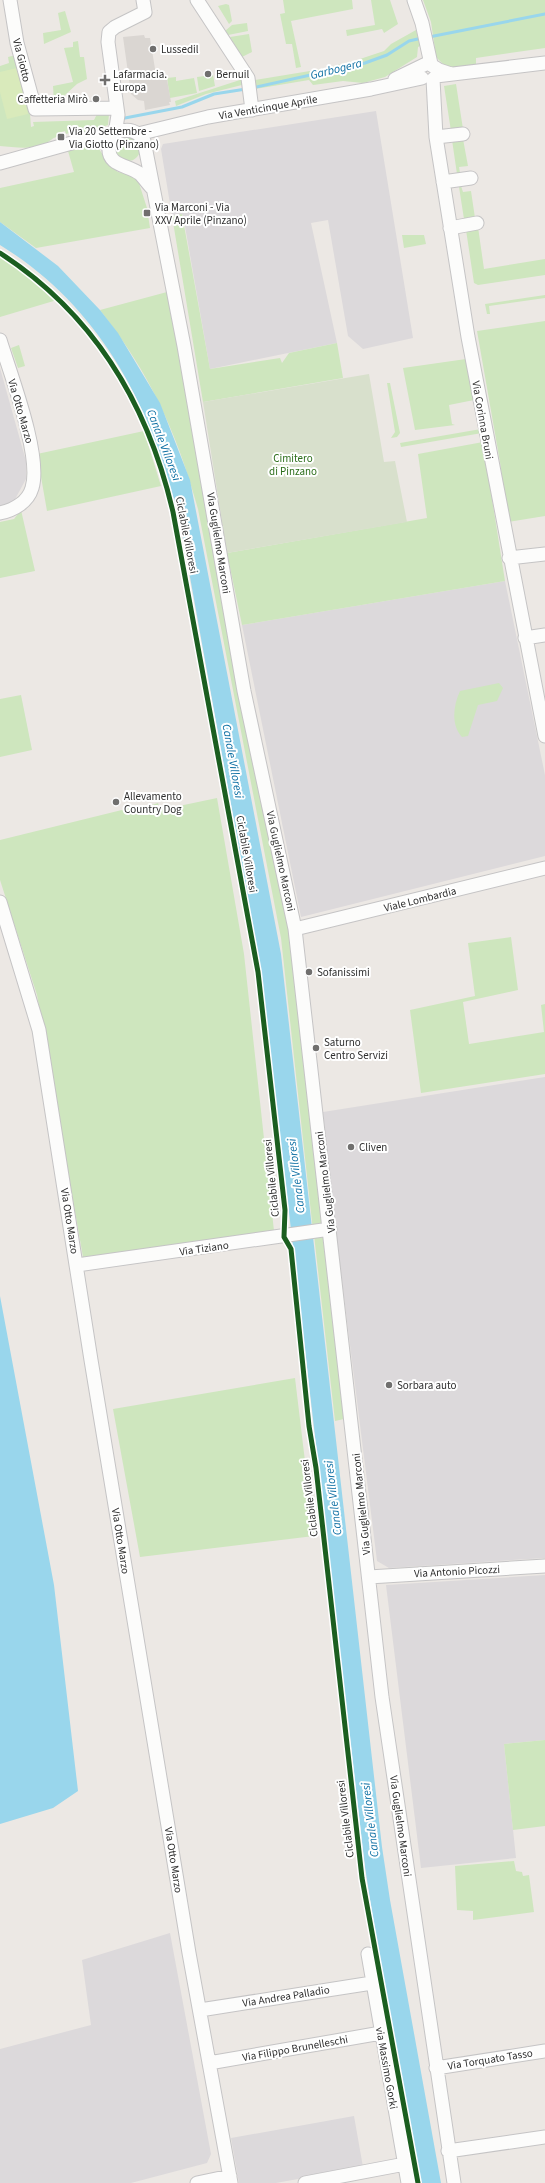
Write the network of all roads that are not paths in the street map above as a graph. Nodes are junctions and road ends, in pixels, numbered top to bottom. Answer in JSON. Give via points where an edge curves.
{"nodes":[{"id":1,"x":10,"y":0,"type":"edge"},
{"id":2,"x":143,"y":0,"type":"edge"},
{"id":3,"x":198,"y":0,"type":"edge"},
{"id":4,"x":414,"y":0,"type":"edge"},
{"id":5,"x":545,"y":62,"type":"edge"},
{"id":6,"x":428,"y":72,"type":"junction"},
{"id":7,"x":252,"y":110,"type":"junction"},
{"id":8,"x":117,"y":111,"type":"junction"},
{"id":9,"x":166,"y":126,"type":"junction"},
{"id":10,"x":134,"y":132,"type":"junction"},
{"id":11,"x":463,"y":134,"type":"dead end"},
{"id":12,"x":114,"y":135,"type":"junction"},
{"id":13,"x":436,"y":137,"type":"junction"},
{"id":14,"x":86,"y":139,"type":"junction"},
{"id":15,"x":109,"y":150,"type":"junction"},
{"id":16,"x":145,"y":151,"type":"junction"},
{"id":17,"x":0,"y":163,"type":"edge"},
{"id":18,"x":122,"y":166,"type":"junction"},
{"id":19,"x":471,"y":178,"type":"dead end"},
{"id":20,"x":443,"y":182,"type":"junction"},
{"id":21,"x":152,"y":188,"type":"junction"},
{"id":22,"x":477,"y":223,"type":"dead end"},
{"id":23,"x":450,"y":228,"type":"junction"},
{"id":24,"x":0,"y":340,"type":"edge"},
{"id":25,"x":0,"y":513,"type":"edge"},
{"id":26,"x":545,"y":554,"type":"edge"},
{"id":27,"x":509,"y":558,"type":"junction"},
{"id":28,"x":545,"y":635,"type":"edge"},
{"id":29,"x":525,"y":638,"type":"junction"},
{"id":30,"x":545,"y":736,"type":"edge"},
{"id":31,"x":545,"y":868,"type":"edge"},
{"id":32,"x":0,"y":902,"type":"edge"},
{"id":33,"x":295,"y":929,"type":"junction"},
{"id":34,"x":324,"y":1231,"type":"junction"},
{"id":35,"x":77,"y":1265,"type":"junction"},
{"id":36,"x":545,"y":1566,"type":"edge"},
{"id":37,"x":369,"y":1577,"type":"junction"},
{"id":38,"x":368,"y":1954,"type":"dead end"},
{"id":39,"x":372,"y":1983,"type":"junction"},
{"id":40,"x":200,"y":2010,"type":"junction"},
{"id":41,"x":381,"y":2033,"type":"junction"},
{"id":42,"x":545,"y":2051,"type":"edge"},
{"id":43,"x":209,"y":2063,"type":"junction"},
{"id":44,"x":436,"y":2068,"type":"junction"},
{"id":45,"x":545,"y":2137,"type":"edge"},
{"id":46,"x":448,"y":2151,"type":"junction"},
{"id":47,"x":405,"y":2164,"type":"junction"},
{"id":48,"x":230,"y":2180,"type":"edge"},
{"id":49,"x":197,"y":2183,"type":"edge"},
{"id":50,"x":305,"y":2183,"type":"edge"},
{"id":51,"x":408,"y":2183,"type":"edge"},
{"id":52,"x":454,"y":2183,"type":"edge"}],
"edges":[{"from":1,"to":8,"type":"street","name":"Via Giotto","via":[[16,36],[35,109]]},
{"from":2,"to":8,"type":"street","via":[[145,12],[109,32],[108,42]]},
{"from":3,"to":7,"type":"street","via":[[244,71],[250,88]]},
{"from":4,"to":6,"type":"street","via":[[423,26]]},
{"from":5,"to":6,"type":"street","via":[[454,75]]},
{"from":6,"to":7,"type":"street","name":"Via Venticinque Aprile","via":[[371,90]]},
{"from":6,"to":13,"type":"street","name":"Via Corinna Bruni","via":[[434,102]]},
{"from":7,"to":9,"type":"street","name":"Via Venticinque Aprile"},
{"from":8,"to":10,"type":"street","via":[[122,125]]},
{"from":8,"to":12,"type":"street"},
{"from":9,"to":10,"type":"street","name":"Via Venticinque Aprile"},
{"from":9,"to":16,"type":"street","name":"Via Venticinque Aprile","via":[[152,136]]},
{"from":10,"to":12,"type":"street"},
{"from":10,"to":16,"type":"street","via":[[144,141]]},
{"from":11,"to":13,"type":"street"},
{"from":12,"to":14,"type":"street"},
{"from":12,"to":15,"type":"street"},
{"from":13,"to":20,"type":"street","name":"Via Corinna Bruni"},
{"from":14,"to":15,"type":"street","via":[[102,144]]},
{"from":14,"to":17,"type":"street"},
{"from":15,"to":18,"type":"street","via":[[111,157]]},
{"from":16,"to":18,"type":"street","via":[[135,164]]},
{"from":16,"to":21,"type":"street","name":"Via Guglielmo Marconi"},
{"from":18,"to":21,"type":"street","name":"Via Guglielmo Marconi","via":[[139,174]]},
{"from":19,"to":20,"type":"street"},
{"from":20,"to":23,"type":"street","name":"Via Corinna Bruni"},
{"from":21,"to":33,"type":"street","name":"Via Guglielmo Marconi","via":[[184,346],[244,691]]},
{"from":22,"to":23,"type":"street"},
{"from":23,"to":27,"type":"street","name":"Via Corinna Bruni"},
{"from":24,"to":25,"type":"street","name":"Via Otto Marzo","via":[[26,426],[33,478],[32,488],[22,503]]},
{"from":26,"to":27,"type":"street"},
{"from":27,"to":29,"type":"street","name":"Via Corinna Bruni"},
{"from":28,"to":29,"type":"street"},
{"from":29,"to":30,"type":"street","name":"Via Corinna Bruni"},
{"from":31,"to":33,"type":"street","name":"Viale Lombardia"},
{"from":32,"to":35,"type":"street","name":"Via Otto Marzo","via":[[39,1030]]},
{"from":33,"to":34,"type":"street","name":"Via Guglielmo Marconi"},
{"from":34,"to":35,"type":"street","name":"Via Tiziano"},
{"from":34,"to":37,"type":"street","name":"Via Guglielmo Marconi"},
{"from":35,"to":40,"type":"street","name":"Via Otto Marzo"},
{"from":36,"to":37,"type":"street","name":"Via Antonio Picozzi"},
{"from":37,"to":44,"type":"street","name":"Via Guglielmo Marconi","via":[[382,1697]]},
{"from":38,"to":39,"type":"street","name":"via Massimo Gorki"},
{"from":39,"to":40,"type":"street","name":"Via Andrea Palladio"},
{"from":39,"to":41,"type":"street","name":"via Massimo Gorki"},
{"from":40,"to":43,"type":"street","name":"Via Otto Marzo"},
{"from":41,"to":43,"type":"street","name":"Via Filippo Brunelleschi"},
{"from":41,"to":47,"type":"street","name":"via Massimo Gorki"},
{"from":42,"to":44,"type":"street","name":"Via Torquato Tasso"},
{"from":43,"to":48,"type":"street","name":"Via Otto Marzo"},
{"from":44,"to":46,"type":"street","name":"Via Guglielmo Marconi"},
{"from":45,"to":46,"type":"street"},
{"from":46,"to":52,"type":"street","name":"Via Guglielmo Marconi"},
{"from":47,"to":50,"type":"street"},
{"from":47,"to":51,"type":"street","name":"via Massimo Gorki"},
{"from":48,"to":49,"type":"street"}]}
